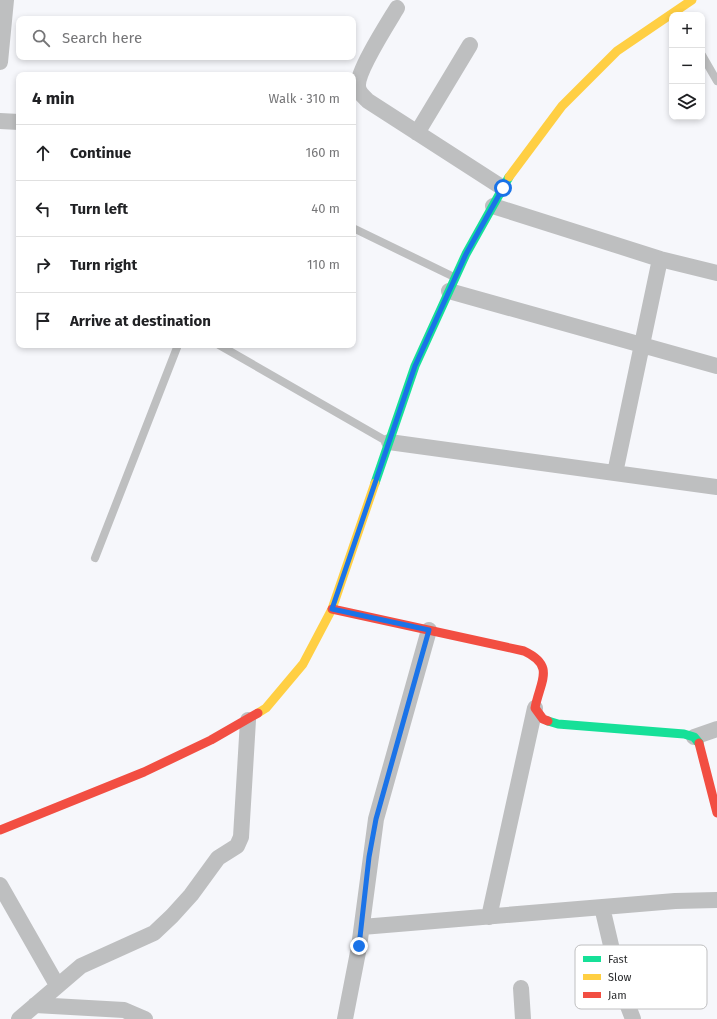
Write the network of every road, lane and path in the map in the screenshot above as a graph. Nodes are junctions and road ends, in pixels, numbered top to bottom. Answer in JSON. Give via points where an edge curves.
{"nodes":[{"id":1,"x":6,"y":0,"type":"edge"},
{"id":2,"x":692,"y":0,"type":"edge"},
{"id":3,"x":397,"y":8,"type":"dead end"},
{"id":4,"x":679,"y":12,"type":"edge"},
{"id":5,"x":669,"y":19,"type":"edge"},
{"id":6,"x":470,"y":46,"type":"dead end"},
{"id":7,"x":705,"y":60,"type":"edge"},
{"id":8,"x":0,"y":62,"type":"edge"},
{"id":9,"x":717,"y":81,"type":"edge"},
{"id":10,"x":0,"y":121,"type":"edge"},
{"id":11,"x":16,"y":122,"type":"edge"},
{"id":12,"x":417,"y":132,"type":"junction"},
{"id":13,"x":503,"y":188,"type":"junction"},
{"id":14,"x":493,"y":206,"type":"junction"},
{"id":15,"x":356,"y":230,"type":"edge"},
{"id":16,"x":660,"y":259,"type":"junction"},
{"id":17,"x":717,"y":273,"type":"edge"},
{"id":18,"x":452,"y":284,"type":"junction"},
{"id":19,"x":642,"y":346,"type":"junction"},
{"id":20,"x":177,"y":348,"type":"edge"},
{"id":21,"x":224,"y":348,"type":"edge"},
{"id":22,"x":717,"y":366,"type":"edge"},
{"id":23,"x":389,"y":442,"type":"junction"},
{"id":24,"x":615,"y":473,"type":"junction"},
{"id":25,"x":717,"y":487,"type":"edge"},
{"id":26,"x":95,"y":558,"type":"dead end"},
{"id":27,"x":332,"y":609,"type":"junction"},
{"id":28,"x":429,"y":630,"type":"junction"},
{"id":29,"x":535,"y":708,"type":"junction"},
{"id":30,"x":248,"y":720,"type":"junction"},
{"id":31,"x":717,"y":730,"type":"edge"},
{"id":32,"x":694,"y":737,"type":"junction"},
{"id":33,"x":713,"y":781,"type":"edge"},
{"id":34,"x":717,"y":813,"type":"edge"},
{"id":35,"x":0,"y":830,"type":"edge"},
{"id":36,"x":0,"y":885,"type":"edge"},
{"id":37,"x":717,"y":900,"type":"edge"},
{"id":38,"x":602,"y":907,"type":"junction"},
{"id":39,"x":489,"y":917,"type":"junction"},
{"id":40,"x":362,"y":927,"type":"junction"},
{"id":41,"x":611,"y":945,"type":"edge"},
{"id":42,"x":57,"y":985,"type":"junction"},
{"id":43,"x":521,"y":988,"type":"dead end"},
{"id":44,"x":35,"y":1005,"type":"junction"},
{"id":45,"x":629,"y":1009,"type":"edge"},
{"id":46,"x":19,"y":1019,"type":"edge"},
{"id":47,"x":145,"y":1019,"type":"edge"},
{"id":48,"x":345,"y":1019,"type":"edge"},
{"id":49,"x":523,"y":1019,"type":"edge"},
{"id":50,"x":633,"y":1019,"type":"edge"}],
"edges":[{"from":1,"to":8,"type":"street"},
{"from":2,"to":4,"type":"street"},
{"from":3,"to":12,"type":"street","via":[[364,66],[358,86],[360,93],[368,101]]},
{"from":5,"to":13,"type":"street","via":[[617,51],[562,106]]},
{"from":6,"to":12,"type":"street"},
{"from":7,"to":9,"type":"lane"},
{"from":10,"to":11,"type":"street"},
{"from":12,"to":13,"type":"street"},
{"from":13,"to":14,"type":"street"},
{"from":14,"to":16,"type":"street"},
{"from":14,"to":18,"type":"street"},
{"from":15,"to":18,"type":"lane"},
{"from":16,"to":17,"type":"street"},
{"from":16,"to":19,"type":"street"},
{"from":18,"to":19,"type":"street"},
{"from":18,"to":23,"type":"street","via":[[415,366]]},
{"from":19,"to":22,"type":"street"},
{"from":19,"to":24,"type":"street"},
{"from":20,"to":26,"type":"lane"},
{"from":21,"to":23,"type":"lane"},
{"from":23,"to":24,"type":"street"},
{"from":23,"to":27,"type":"street"},
{"from":24,"to":25,"type":"street"},
{"from":27,"to":28,"type":"street"},
{"from":27,"to":30,"type":"street","via":[[302,664],[266,708]]},
{"from":28,"to":29,"type":"street","via":[[524,650],[534,655],[542,662],[545,672],[536,695]]},
{"from":28,"to":40,"type":"street","via":[[376,819],[369,857]]},
{"from":29,"to":32,"type":"street","via":[[543,719],[558,724],[684,734]]},
{"from":29,"to":39,"type":"street"},
{"from":30,"to":35,"type":"street","via":[[144,772]]},
{"from":30,"to":42,"type":"street","via":[[241,837],[237,846],[218,858],[192,895],[154,933],[81,966]]},
{"from":31,"to":32,"type":"street"},
{"from":32,"to":33,"type":"street","via":[[701,745]]},
{"from":33,"to":34,"type":"street"},
{"from":36,"to":42,"type":"street"},
{"from":37,"to":38,"type":"street"},
{"from":38,"to":39,"type":"street"},
{"from":38,"to":41,"type":"street"},
{"from":39,"to":40,"type":"street"},
{"from":40,"to":48,"type":"street"},
{"from":42,"to":44,"type":"street"},
{"from":43,"to":49,"type":"street"},
{"from":44,"to":46,"type":"street"},
{"from":44,"to":47,"type":"street","via":[[124,1010]]},
{"from":45,"to":50,"type":"street"}]}
